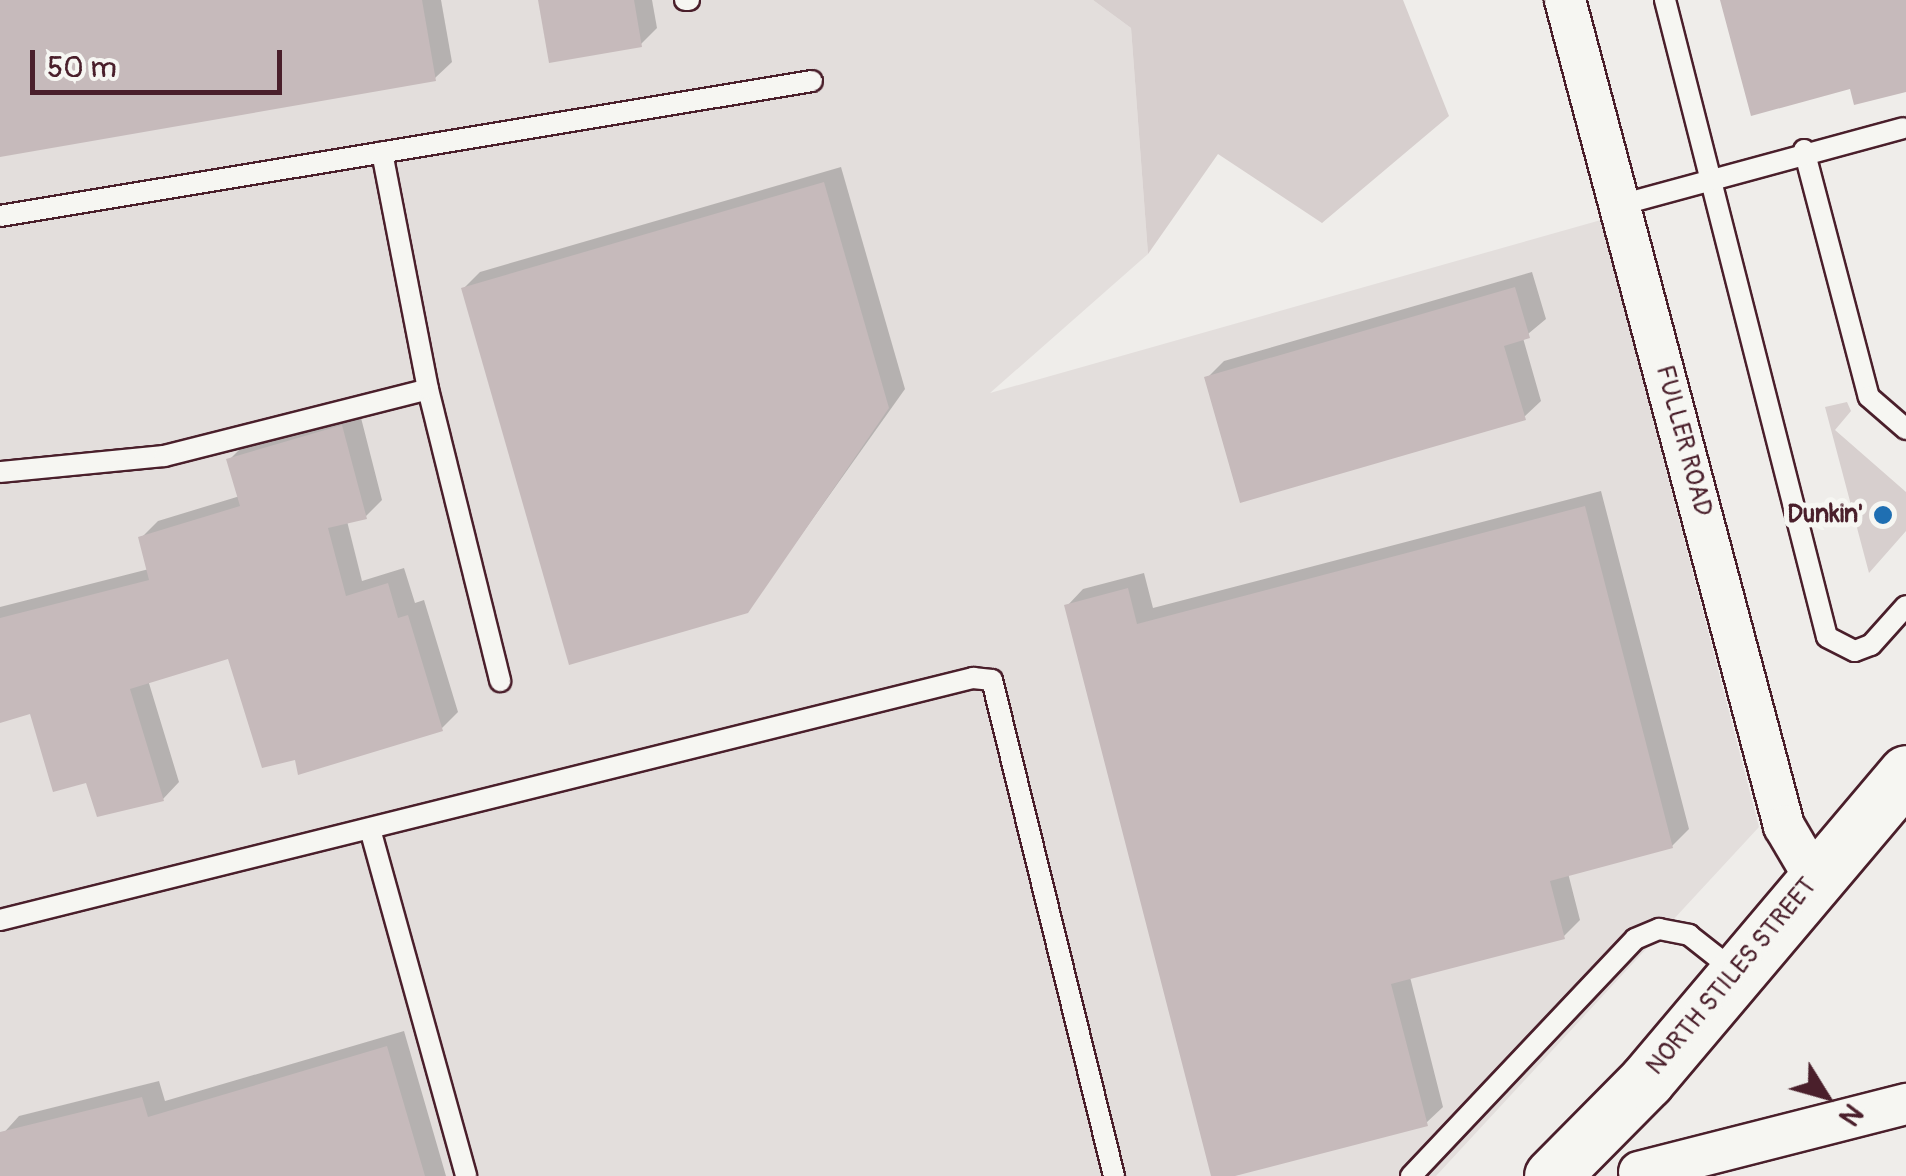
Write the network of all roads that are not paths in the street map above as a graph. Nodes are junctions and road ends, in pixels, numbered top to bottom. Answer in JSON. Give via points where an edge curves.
{"nodes":[{"id":1,"x":1565,"y":0,"type":"edge"},
{"id":2,"x":1666,"y":0,"type":"edge"},
{"id":3,"x":812,"y":81,"type":"dead end"},
{"id":4,"x":1905,"y":131,"type":"edge"},
{"id":5,"x":1804,"y":150,"type":"junction"},
{"id":6,"x":382,"y":152,"type":"junction"},
{"id":7,"x":1714,"y":174,"type":"junction"},
{"id":8,"x":1620,"y":204,"type":"junction"},
{"id":9,"x":0,"y":216,"type":"edge"},
{"id":10,"x":428,"y":389,"type":"junction"},
{"id":11,"x":1906,"y":429,"type":"edge"},
{"id":12,"x":0,"y":472,"type":"edge"},
{"id":13,"x":1906,"y":606,"type":"edge"},
{"id":14,"x":500,"y":680,"type":"dead end"},
{"id":15,"x":1906,"y":773,"type":"edge"},
{"id":16,"x":370,"y":829,"type":"junction"},
{"id":17,"x":1814,"y":876,"type":"junction"},
{"id":18,"x":0,"y":920,"type":"edge"},
{"id":19,"x":1738,"y":973,"type":"junction"},
{"id":20,"x":1906,"y":1104,"type":"edge"},
{"id":21,"x":1598,"y":1126,"type":"junction"},
{"id":22,"x":1640,"y":1174,"type":"edge"},
{"id":23,"x":466,"y":1176,"type":"edge"},
{"id":24,"x":1114,"y":1176,"type":"edge"},
{"id":25,"x":1411,"y":1176,"type":"edge"},
{"id":26,"x":1552,"y":1176,"type":"edge"}],
"edges":[{"from":1,"to":8,"type":"street","name":"FULLER ROAD"},
{"from":2,"to":7,"type":"lane"},
{"from":3,"to":6,"type":"lane"},
{"from":4,"to":5,"type":"lane"},
{"from":5,"to":7,"type":"lane"},
{"from":5,"to":11,"type":"lane","via":[[1869,397]]},
{"from":6,"to":9,"type":"lane"},
{"from":6,"to":10,"type":"lane"},
{"from":7,"to":8,"type":"lane"},
{"from":7,"to":13,"type":"lane","via":[[1827,637],[1855,651],[1871,645]]},
{"from":8,"to":17,"type":"street","name":"FULLER ROAD","via":[[1784,826]]},
{"from":10,"to":12,"type":"lane","via":[[164,456]]},
{"from":10,"to":14,"type":"lane"},
{"from":15,"to":17,"type":"main road","name":"NORTH STILES STREET"},
{"from":16,"to":18,"type":"lane"},
{"from":16,"to":23,"type":"lane"},
{"from":16,"to":24,"type":"lane","via":[[973,678],[992,680]]},
{"from":17,"to":19,"type":"main road","name":"NORTH STILES STREET"},
{"from":19,"to":21,"type":"main road","name":"NORTH STILES STREET"},
{"from":19,"to":25,"type":"lane","via":[[1689,935],[1660,929],[1635,939]]},
{"from":20,"to":22,"type":"street"},
{"from":21,"to":22,"type":"street"},
{"from":21,"to":26,"type":"main road","name":"NORTH STILES STREET"}]}
